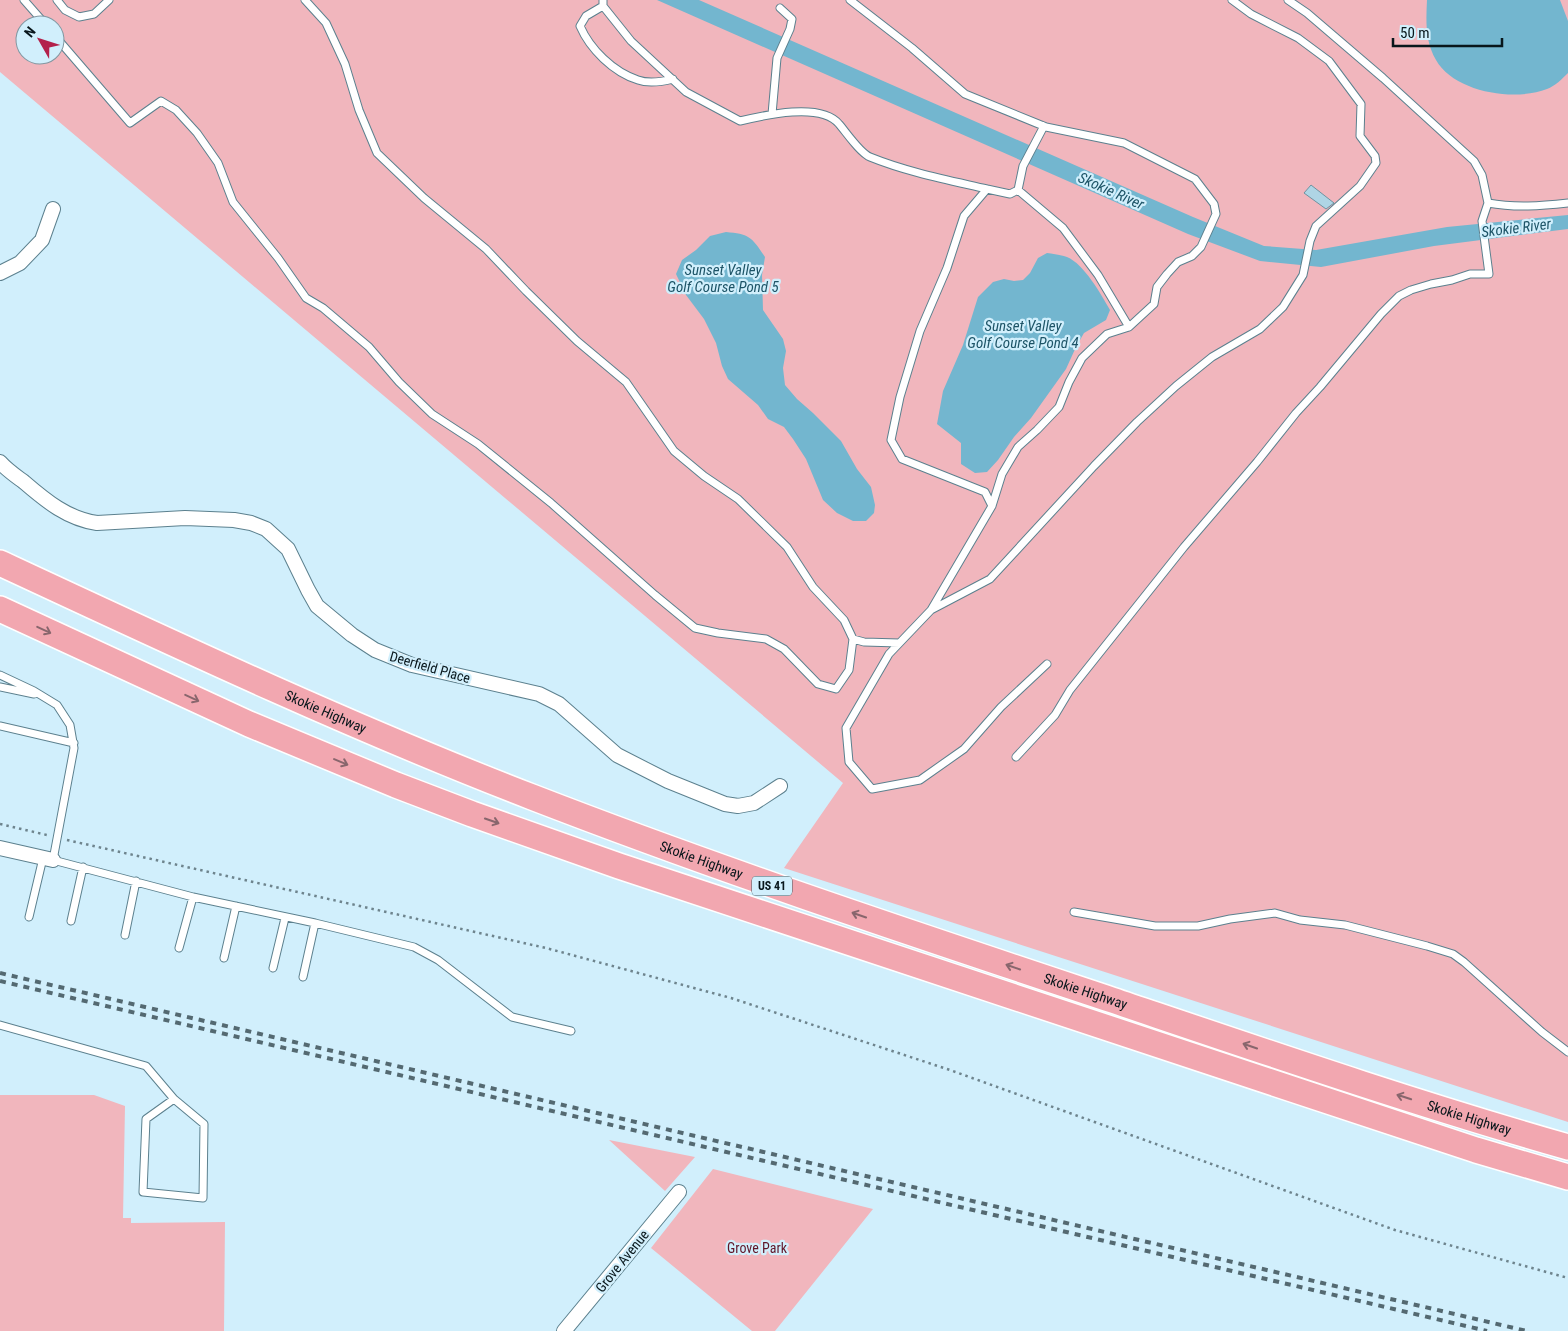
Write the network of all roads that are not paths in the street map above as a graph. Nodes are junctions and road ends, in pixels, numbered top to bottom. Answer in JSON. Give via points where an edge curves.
{"nodes":[{"id":1,"x":24,"y":0,"type":"edge"},
{"id":2,"x":57,"y":0,"type":"edge"},
{"id":3,"x":109,"y":0,"type":"edge"},
{"id":4,"x":305,"y":0,"type":"edge"},
{"id":5,"x":850,"y":0,"type":"edge"},
{"id":6,"x":1232,"y":0,"type":"edge"},
{"id":7,"x":1288,"y":0,"type":"edge"},
{"id":8,"x":603,"y":3,"type":"edge"},
{"id":9,"x":780,"y":8,"type":"dead end"},
{"id":10,"x":37,"y":15,"type":"edge"},
{"id":11,"x":65,"y":48,"type":"edge"},
{"id":12,"x":673,"y":80,"type":"junction"},
{"id":13,"x":772,"y":114,"type":"junction"},
{"id":14,"x":1044,"y":126,"type":"junction"},
{"id":15,"x":987,"y":189,"type":"junction"},
{"id":16,"x":1018,"y":190,"type":"junction"},
{"id":17,"x":1488,"y":203,"type":"junction"},
{"id":18,"x":1568,"y":203,"type":"edge"},
{"id":19,"x":53,"y":209,"type":"dead end"},
{"id":20,"x":0,"y":273,"type":"edge"},
{"id":21,"x":1129,"y":327,"type":"junction"},
{"id":22,"x":0,"y":462,"type":"edge"},
{"id":23,"x":992,"y":506,"type":"junction"},
{"id":24,"x":0,"y":563,"type":"edge"},
{"id":25,"x":0,"y":609,"type":"edge"},
{"id":26,"x":931,"y":610,"type":"junction"},
{"id":27,"x":853,"y":639,"type":"junction"},
{"id":28,"x":899,"y":644,"type":"junction"},
{"id":29,"x":1047,"y":664,"type":"dead end"},
{"id":30,"x":0,"y":675,"type":"edge"},
{"id":31,"x":0,"y":687,"type":"edge"},
{"id":32,"x":41,"y":696,"type":"junction"},
{"id":33,"x":0,"y":726,"type":"edge"},
{"id":34,"x":74,"y":744,"type":"junction"},
{"id":35,"x":1016,"y":757,"type":"dead end"},
{"id":36,"x":780,"y":786,"type":"dead end"},
{"id":37,"x":0,"y":848,"type":"edge"},
{"id":38,"x":48,"y":859,"type":"junction"},
{"id":39,"x":83,"y":868,"type":"junction"},
{"id":40,"x":136,"y":881,"type":"junction"},
{"id":41,"x":192,"y":897,"type":"junction"},
{"id":42,"x":236,"y":906,"type":"junction"},
{"id":43,"x":1074,"y":912,"type":"dead end"},
{"id":44,"x":29,"y":917,"type":"dead end"},
{"id":45,"x":285,"y":918,"type":"junction"},
{"id":46,"x":71,"y":921,"type":"dead end"},
{"id":47,"x":315,"y":923,"type":"junction"},
{"id":48,"x":124,"y":935,"type":"dead end"},
{"id":49,"x":179,"y":948,"type":"dead end"},
{"id":50,"x":224,"y":958,"type":"dead end"},
{"id":51,"x":273,"y":968,"type":"dead end"},
{"id":52,"x":303,"y":977,"type":"dead end"},
{"id":53,"x":0,"y":1025,"type":"edge"},
{"id":54,"x":570,"y":1031,"type":"dead end"},
{"id":55,"x":1568,"y":1052,"type":"edge"},
{"id":56,"x":174,"y":1099,"type":"junction"},
{"id":57,"x":1568,"y":1148,"type":"edge"},
{"id":58,"x":1568,"y":1177,"type":"edge"},
{"id":59,"x":679,"y":1192,"type":"dead end"},
{"id":60,"x":564,"y":1331,"type":"edge"}],
"edges":[{"from":1,"to":10,"type":"lane"},
{"from":2,"to":3,"type":"lane","via":[[65,10],[79,17],[94,14]]},
{"from":4,"to":27,"type":"lane","via":[[326,23],[345,64],[377,153],[424,198],[486,249],[577,341],[626,382],[674,452],[738,499],[787,547],[813,587],[844,620]]},
{"from":5,"to":14,"type":"lane","via":[[965,94]]},
{"from":6,"to":26,"type":"lane","via":[[1251,14],[1298,38],[1329,62],[1361,104],[1360,136],[1375,156],[1376,163],[1360,186],[1316,226],[1303,275],[1283,307],[1260,329],[1212,357],[1137,422],[990,579]]},
{"from":7,"to":17,"type":"lane","via":[[1383,78],[1474,161],[1482,175]]},
{"from":8,"to":12,"type":"lane","via":[[631,41]]},
{"from":8,"to":12,"type":"lane","via":[[586,16],[580,26],[586,39],[605,60],[639,81]]},
{"from":9,"to":13,"type":"lane","via":[[792,18],[777,58]]},
{"from":11,"to":27,"type":"lane","via":[[130,123],[161,101],[176,110],[218,163],[233,202],[306,298],[323,308],[369,347],[432,414],[486,450],[695,628],[766,639],[784,649],[818,684],[836,689],[849,670]]},
{"from":12,"to":13,"type":"lane","via":[[686,92],[740,121]]},
{"from":13,"to":15,"type":"lane","via":[[814,112],[836,120],[867,156]]},
{"from":14,"to":16,"type":"lane","via":[[1023,166]]},
{"from":14,"to":21,"type":"lane","via":[[1124,143],[1195,179],[1214,204],[1215,219],[1201,247],[1192,256],[1178,262],[1167,274],[1157,287],[1154,304]]},
{"from":15,"to":16,"type":"lane","via":[[1010,194]]},
{"from":15,"to":23,"type":"lane","via":[[964,216],[947,268],[920,331],[891,440],[902,459],[985,492]]},
{"from":16,"to":21,"type":"lane","via":[[1063,228],[1098,275]]},
{"from":17,"to":18,"type":"lane","via":[[1506,206]]},
{"from":17,"to":35,"type":"lane","via":[[1482,221],[1488,274],[1470,274],[1411,290],[1399,296],[1381,314],[1184,547],[1070,690],[1055,715]]},
{"from":19,"to":20,"type":"street","via":[[42,240],[20,263]]},
{"from":21,"to":23,"type":"lane","via":[[1107,334],[1082,358],[1059,407],[1018,447],[1002,474]]},
{"from":22,"to":36,"type":"street","name":"Deerfield Place","via":[[47,502],[85,521],[234,520],[266,529],[288,549],[317,606],[376,650],[412,664],[539,694],[559,704],[618,754],[668,781],[725,804],[754,803]]},
{"from":23,"to":26,"type":"lane"},
{"from":57,"to":24,"type":"highway","name":"Skokie Highway","number":"US 41","one_way":true,"via":[[1335,1075],[658,846],[392,740]]},
{"from":25,"to":58,"type":"highway","name":"Skokie Highway","number":"US 41","one_way":true,"via":[[249,724],[472,814],[619,866],[1467,1147]]},
{"from":26,"to":28,"type":"lane"},
{"from":27,"to":28,"type":"lane"},
{"from":28,"to":29,"type":"lane","via":[[889,654],[846,728],[849,762],[872,789],[920,780],[964,749],[1001,706]]},
{"from":30,"to":32,"type":"lane"},
{"from":31,"to":32,"type":"lane"},
{"from":32,"to":34,"type":"lane","via":[[57,705],[70,725]]},
{"from":33,"to":34,"type":"lane"},
{"from":34,"to":38,"type":"lane","via":[[58,838]]},
{"from":37,"to":38,"type":"street"},
{"from":38,"to":39,"type":"lane"},
{"from":38,"to":44,"type":"lane"},
{"from":39,"to":40,"type":"lane"},
{"from":39,"to":46,"type":"lane"},
{"from":40,"to":41,"type":"lane"},
{"from":40,"to":48,"type":"lane"},
{"from":41,"to":42,"type":"lane"},
{"from":41,"to":49,"type":"lane"},
{"from":42,"to":45,"type":"lane"},
{"from":42,"to":50,"type":"lane"},
{"from":43,"to":55,"type":"lane","via":[[1155,926],[1198,926],[1274,913],[1300,920],[1345,925],[1427,946],[1453,954],[1464,962]]},
{"from":45,"to":47,"type":"lane"},
{"from":45,"to":51,"type":"lane"},
{"from":47,"to":52,"type":"lane"},
{"from":47,"to":54,"type":"lane","via":[[414,948],[438,960],[512,1017]]},
{"from":53,"to":56,"type":"lane","via":[[146,1066]]},
{"from":56,"to":56,"type":"lane","via":[[146,1119],[143,1192],[203,1198],[204,1124]]},
{"from":59,"to":60,"type":"street","name":"Grove Avenue"}]}
